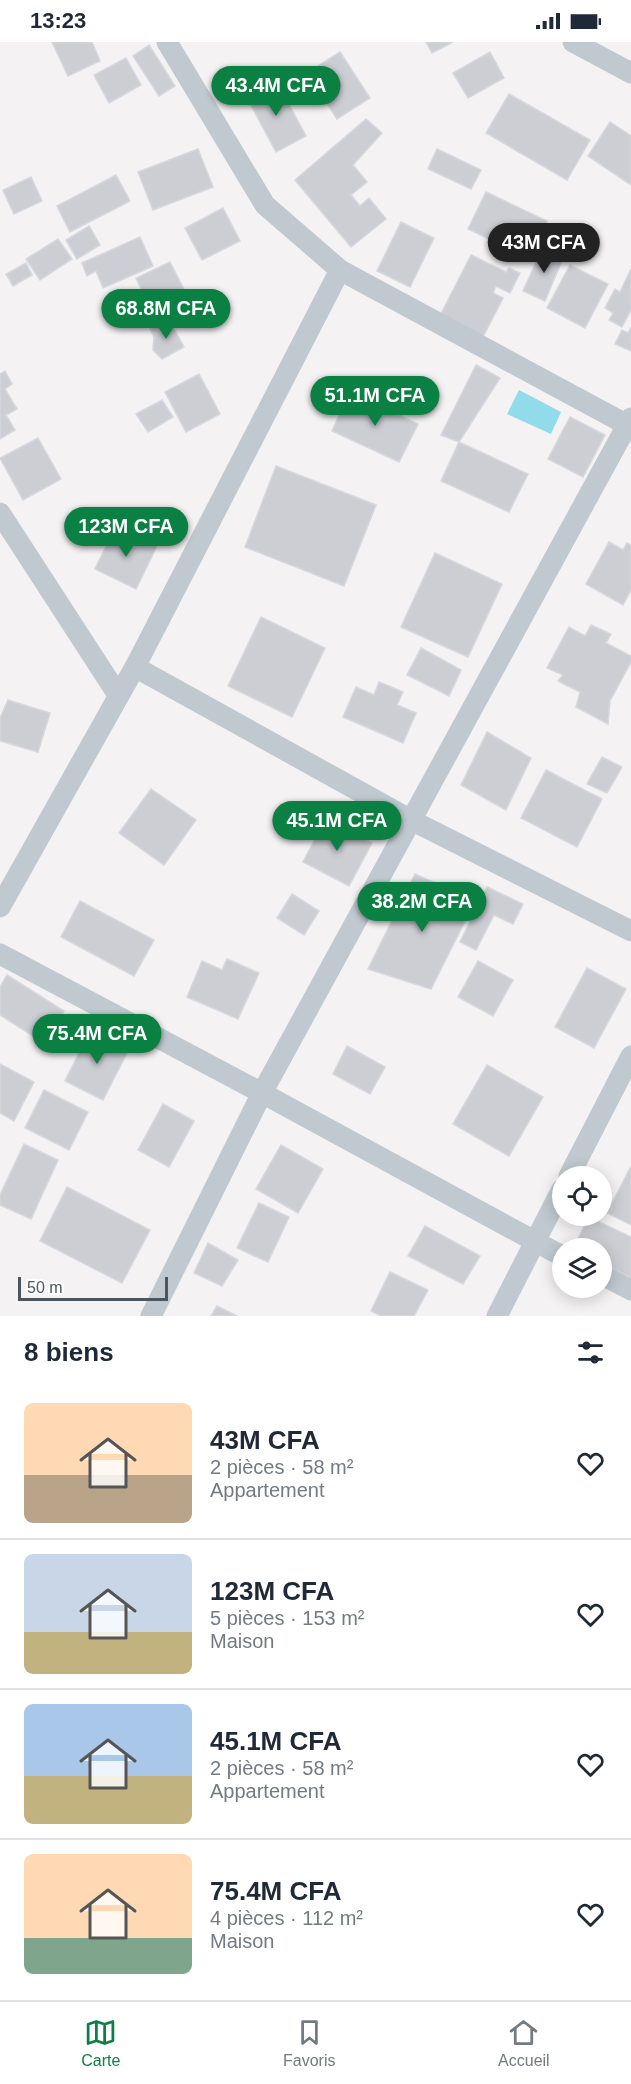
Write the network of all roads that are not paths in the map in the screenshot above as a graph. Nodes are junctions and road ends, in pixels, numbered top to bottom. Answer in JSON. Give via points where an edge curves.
{"nodes":[{"id":1,"x":167,"y":42,"type":"edge"},
{"id":2,"x":573,"y":42,"type":"edge"},
{"id":3,"x":631,"y":74,"type":"edge"},
{"id":4,"x":340,"y":270,"type":"junction"},
{"id":5,"x":630,"y":423,"type":"edge"},
{"id":6,"x":0,"y":513,"type":"edge"},
{"id":7,"x":135,"y":667,"type":"junction"},
{"id":8,"x":118,"y":695,"type":"junction"},
{"id":9,"x":411,"y":820,"type":"junction"},
{"id":10,"x":0,"y":907,"type":"edge"},
{"id":11,"x":631,"y":931,"type":"edge"},
{"id":12,"x":0,"y":954,"type":"edge"},
{"id":13,"x":631,"y":1056,"type":"edge"},
{"id":14,"x":262,"y":1093,"type":"junction"},
{"id":15,"x":574,"y":1166,"type":"edge"},
{"id":16,"x":552,"y":1209,"type":"edge"},
{"id":17,"x":535,"y":1242,"type":"junction"},
{"id":18,"x":552,"y":1251,"type":"edge"},
{"id":19,"x":612,"y":1280,"type":"edge"},
{"id":20,"x":631,"y":1290,"type":"edge"},
{"id":21,"x":151,"y":1316,"type":"edge"},
{"id":22,"x":497,"y":1316,"type":"edge"}],
"edges":[{"from":1,"to":4,"type":"street","via":[[265,205]]},
{"from":2,"to":3,"type":"street"},
{"from":4,"to":5,"type":"street"},
{"from":4,"to":7,"type":"street"},
{"from":5,"to":9,"type":"street"},
{"from":6,"to":8,"type":"street"},
{"from":7,"to":8,"type":"street"},
{"from":7,"to":9,"type":"street"},
{"from":8,"to":10,"type":"street"},
{"from":9,"to":11,"type":"street"},
{"from":9,"to":14,"type":"street"},
{"from":12,"to":14,"type":"street"},
{"from":13,"to":15,"type":"street"},
{"from":14,"to":17,"type":"street"},
{"from":14,"to":21,"type":"street"},
{"from":16,"to":17,"type":"street"},
{"from":17,"to":18,"type":"street"},
{"from":17,"to":22,"type":"street"},
{"from":19,"to":20,"type":"street"}]}
